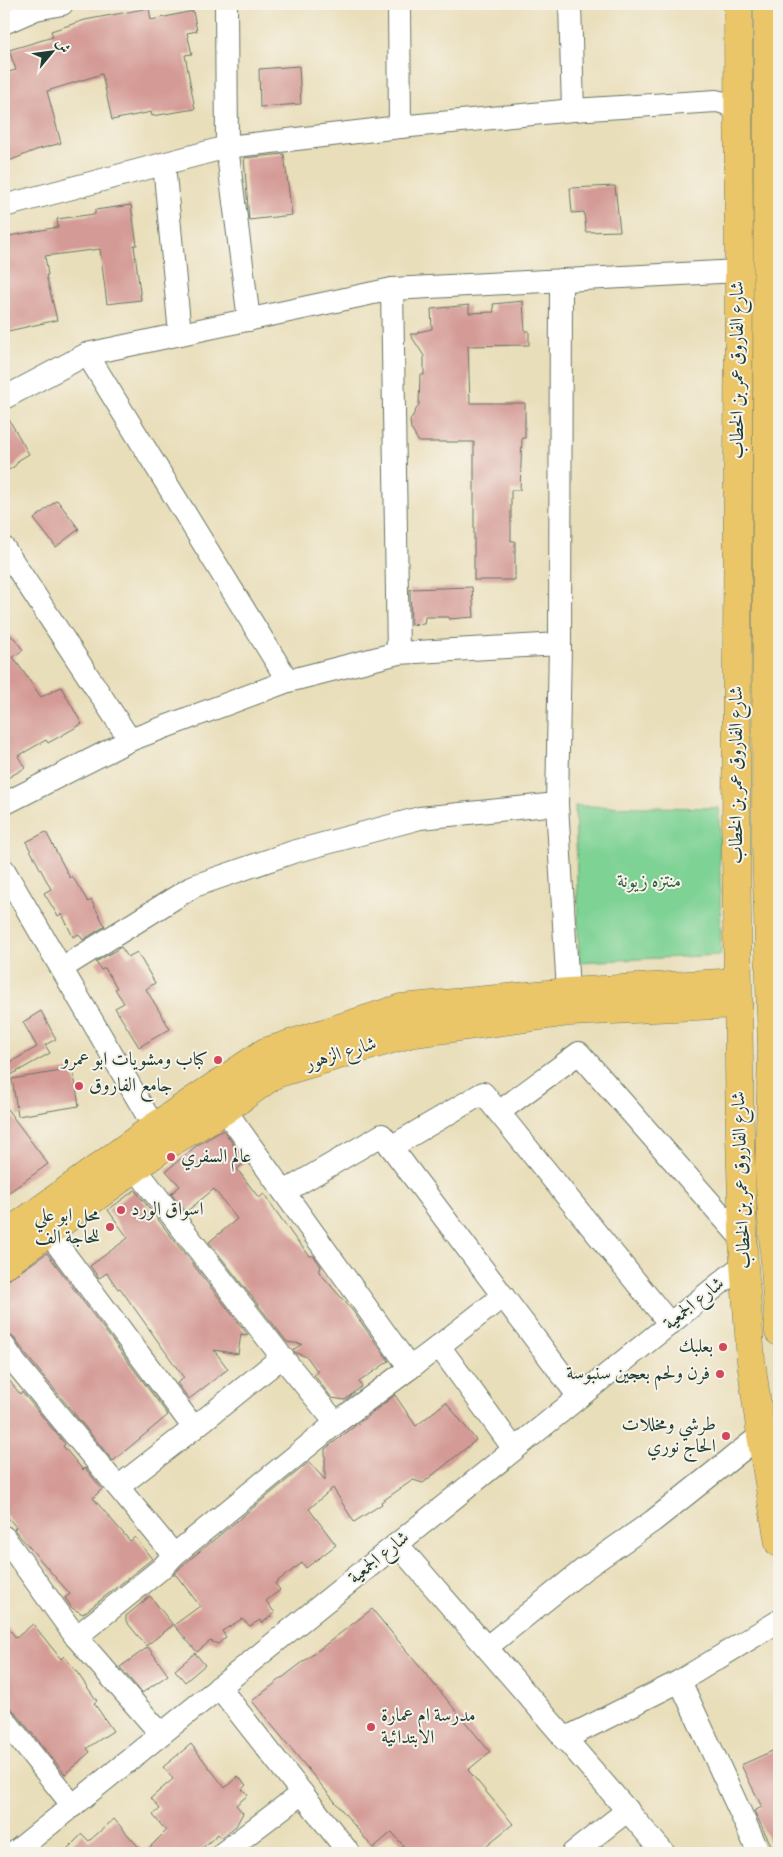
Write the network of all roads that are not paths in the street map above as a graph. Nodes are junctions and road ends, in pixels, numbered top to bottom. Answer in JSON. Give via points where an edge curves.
{"nodes":[{"id":1,"x":62,"y":4,"type":"edge"},
{"id":2,"x":226,"y":4,"type":"edge"},
{"id":3,"x":399,"y":4,"type":"edge"},
{"id":4,"x":570,"y":4,"type":"edge"},
{"id":5,"x":738,"y":4,"type":"edge"},
{"id":6,"x":768,"y":4,"type":"edge"},
{"id":7,"x":34,"y":6,"type":"edge"},
{"id":8,"x":4,"y":23,"type":"edge"},
{"id":9,"x":774,"y":70,"type":"edge"},
{"id":10,"x":573,"y":110,"type":"junction"},
{"id":11,"x":738,"y":119,"type":"junction"},
{"id":12,"x":767,"y":122,"type":"junction"},
{"id":13,"x":400,"y":127,"type":"junction"},
{"id":14,"x":227,"y":147,"type":"junction"},
{"id":15,"x":164,"y":164,"type":"junction"},
{"id":16,"x":773,"y":180,"type":"edge"},
{"id":17,"x":4,"y":206,"type":"edge"},
{"id":18,"x":773,"y":215,"type":"edge"},
{"id":19,"x":739,"y":271,"type":"junction"},
{"id":20,"x":561,"y":280,"type":"junction"},
{"id":21,"x":392,"y":290,"type":"junction"},
{"id":22,"x":249,"y":320,"type":"junction"},
{"id":23,"x":180,"y":334,"type":"junction"},
{"id":24,"x":87,"y":354,"type":"junction"},
{"id":25,"x":4,"y":398,"type":"edge"},
{"id":26,"x":4,"y":548,"type":"edge"},
{"id":27,"x":773,"y":552,"type":"edge"},
{"id":28,"x":560,"y":644,"type":"junction"},
{"id":29,"x":398,"y":653,"type":"junction"},
{"id":30,"x":288,"y":682,"type":"junction"},
{"id":31,"x":773,"y":696,"type":"edge"},
{"id":32,"x":130,"y":740,"type":"junction"},
{"id":33,"x":4,"y":804,"type":"edge"},
{"id":34,"x":557,"y":804,"type":"junction"},
{"id":35,"x":4,"y":870,"type":"edge"},
{"id":36,"x":62,"y":968,"type":"junction"},
{"id":37,"x":568,"y":992,"type":"junction"},
{"id":38,"x":738,"y":993,"type":"junction"},
{"id":39,"x":401,"y":1008,"type":"junction"},
{"id":40,"x":775,"y":1023,"type":"edge"},
{"id":41,"x":409,"y":1034,"type":"junction"},
{"id":42,"x":775,"y":1051,"type":"edge"},
{"id":43,"x":226,"y":1110,"type":"junction"},
{"id":44,"x":499,"y":1112,"type":"junction"},
{"id":45,"x":154,"y":1127,"type":"junction"},
{"id":46,"x":391,"y":1147,"type":"junction"},
{"id":47,"x":135,"y":1168,"type":"junction"},
{"id":48,"x":284,"y":1192,"type":"junction"},
{"id":49,"x":48,"y":1232,"type":"junction"},
{"id":50,"x":4,"y":1236,"type":"edge"},
{"id":51,"x":744,"y":1252,"type":"junction"},
{"id":52,"x":4,"y":1265,"type":"edge"},
{"id":53,"x":503,"y":1296,"type":"junction"},
{"id":54,"x":670,"y":1324,"type":"junction"},
{"id":55,"x":779,"y":1332,"type":"edge"},
{"id":56,"x":4,"y":1346,"type":"edge"},
{"id":57,"x":439,"y":1346,"type":"junction"},
{"id":58,"x":282,"y":1357,"type":"junction"},
{"id":59,"x":410,"y":1368,"type":"junction"},
{"id":60,"x":578,"y":1397,"type":"junction"},
{"id":61,"x":336,"y":1423,"type":"junction"},
{"id":62,"x":194,"y":1428,"type":"junction"},
{"id":63,"x":761,"y":1435,"type":"junction"},
{"id":64,"x":514,"y":1449,"type":"junction"},
{"id":65,"x":118,"y":1487,"type":"junction"},
{"id":66,"x":4,"y":1537,"type":"edge"},
{"id":67,"x":779,"y":1543,"type":"edge"},
{"id":68,"x":397,"y":1544,"type":"junction"},
{"id":69,"x":174,"y":1555,"type":"junction"},
{"id":70,"x":779,"y":1621,"type":"edge"},
{"id":71,"x":76,"y":1637,"type":"junction"},
{"id":72,"x":487,"y":1646,"type":"junction"},
{"id":73,"x":680,"y":1681,"type":"junction"},
{"id":74,"x":219,"y":1688,"type":"junction"},
{"id":75,"x":4,"y":1719,"type":"edge"},
{"id":76,"x":161,"y":1734,"type":"junction"},
{"id":77,"x":564,"y":1739,"type":"junction"},
{"id":78,"x":302,"y":1793,"type":"junction"},
{"id":79,"x":73,"y":1806,"type":"junction"},
{"id":80,"x":628,"y":1810,"type":"junction"},
{"id":81,"x":14,"y":1853,"type":"edge"},
{"id":82,"x":223,"y":1853,"type":"edge"},
{"id":83,"x":350,"y":1853,"type":"edge"},
{"id":84,"x":573,"y":1853,"type":"edge"},
{"id":85,"x":664,"y":1853,"type":"edge"},
{"id":86,"x":759,"y":1853,"type":"edge"}],
"edges":[{"from":1,"to":7,"type":"street"},
{"from":2,"to":14,"type":"street"},
{"from":3,"to":13,"type":"street"},
{"from":4,"to":10,"type":"street"},
{"from":5,"to":11,"type":"main road","name":"شارع الفاروق عمر بن الخطاب"},
{"from":6,"to":9,"type":"main road"},
{"from":7,"to":8,"type":"street"},
{"from":9,"to":12,"type":"main road"},
{"from":10,"to":11,"type":"street","via":[[716,100],[731,106]]},
{"from":10,"to":13,"type":"street"},
{"from":11,"to":12,"type":"main road"},
{"from":11,"to":19,"type":"main road","name":"شارع الفاروق عمر بن الخطاب"},
{"from":12,"to":16,"type":"main road"},
{"from":13,"to":14,"type":"street"},
{"from":14,"to":15,"type":"street"},
{"from":14,"to":22,"type":"street"},
{"from":15,"to":17,"type":"street"},
{"from":15,"to":23,"type":"street"},
{"from":16,"to":18,"type":"main road"},
{"from":18,"to":27,"type":"main road"},
{"from":19,"to":20,"type":"street"},
{"from":19,"to":38,"type":"main road","name":"شارع الفاروق عمر بن الخطاب"},
{"from":20,"to":21,"type":"street"},
{"from":20,"to":28,"type":"street"},
{"from":21,"to":22,"type":"street"},
{"from":21,"to":29,"type":"street"},
{"from":22,"to":23,"type":"street"},
{"from":23,"to":24,"type":"street"},
{"from":24,"to":25,"type":"street"},
{"from":24,"to":30,"type":"street"},
{"from":26,"to":32,"type":"street"},
{"from":27,"to":31,"type":"main road"},
{"from":28,"to":29,"type":"street"},
{"from":28,"to":34,"type":"street"},
{"from":29,"to":30,"type":"street"},
{"from":30,"to":32,"type":"street"},
{"from":31,"to":40,"type":"main road","via":[[766,845]]},
{"from":32,"to":33,"type":"street"},
{"from":34,"to":36,"type":"street","via":[[420,818],[293,852],[194,886]]},
{"from":34,"to":37,"type":"street"},
{"from":35,"to":36,"type":"street"},
{"from":36,"to":45,"type":"street"},
{"from":37,"to":38,"type":"main road","name":"شارع الزهور"},
{"from":37,"to":39,"type":"main road","name":"شارع الزهور"},
{"from":38,"to":41,"type":"main road","name":"شارع الزهور"},
{"from":38,"to":51,"type":"main road","name":"شارع الفاروق عمر بن الخطاب"},
{"from":39,"to":41,"type":"main road"},
{"from":39,"to":45,"type":"main road","name":"شارع الزهور","via":[[265,1052]]},
{"from":40,"to":42,"type":"main road"},
{"from":41,"to":43,"type":"main road","name":"شارع الزهور","via":[[275,1074]]},
{"from":42,"to":55,"type":"main road","via":[[769,1170]]},
{"from":43,"to":47,"type":"main road","name":"شارع الزهور"},
{"from":43,"to":48,"type":"street"},
{"from":44,"to":46,"type":"street","via":[[483,1093]]},
{"from":44,"to":51,"type":"street","via":[[579,1054]]},
{"from":44,"to":54,"type":"street"},
{"from":45,"to":50,"type":"main road","name":"شارع الزهور"},
{"from":46,"to":48,"type":"street","via":[[382,1135]]},
{"from":46,"to":53,"type":"street"},
{"from":47,"to":49,"type":"main road","name":"شارع الزهور"},
{"from":47,"to":58,"type":"street"},
{"from":48,"to":59,"type":"street"},
{"from":49,"to":52,"type":"main road","name":"شارع الزهور"},
{"from":49,"to":62,"type":"street"},
{"from":51,"to":54,"type":"street","name":"شارع الجمعية"},
{"from":51,"to":63,"type":"main road","name":"شارع الفاروق عمر بن الخطاب","via":[[751,1361]]},
{"from":53,"to":57,"type":"street"},
{"from":53,"to":60,"type":"street"},
{"from":54,"to":60,"type":"street","name":"شارع الجمعية"},
{"from":56,"to":65,"type":"street"},
{"from":57,"to":59,"type":"street"},
{"from":57,"to":64,"type":"street"},
{"from":58,"to":61,"type":"street"},
{"from":58,"to":62,"type":"street"},
{"from":59,"to":61,"type":"street"},
{"from":60,"to":64,"type":"street","name":"شارع الجمعية"},
{"from":61,"to":69,"type":"street"},
{"from":62,"to":65,"type":"street"},
{"from":63,"to":67,"type":"main road","name":"شارع الفاروق عمر بن الخطاب"},
{"from":63,"to":72,"type":"street"},
{"from":64,"to":68,"type":"street","name":"شارع الجمعية"},
{"from":65,"to":69,"type":"street"},
{"from":66,"to":71,"type":"street"},
{"from":68,"to":72,"type":"street"},
{"from":68,"to":74,"type":"street","name":"شارع الجمعية"},
{"from":69,"to":71,"type":"street"},
{"from":70,"to":73,"type":"street"},
{"from":71,"to":76,"type":"street"},
{"from":72,"to":77,"type":"street"},
{"from":73,"to":77,"type":"street"},
{"from":73,"to":86,"type":"street"},
{"from":74,"to":76,"type":"street","name":"شارع الجمعية"},
{"from":74,"to":78,"type":"street"},
{"from":75,"to":79,"type":"street"},
{"from":76,"to":79,"type":"street","name":"شارع الجمعية"},
{"from":77,"to":80,"type":"street"},
{"from":78,"to":82,"type":"street"},
{"from":78,"to":83,"type":"street"},
{"from":79,"to":81,"type":"street","name":"شارع الجمعية"},
{"from":80,"to":84,"type":"street"},
{"from":80,"to":85,"type":"street"}]}
